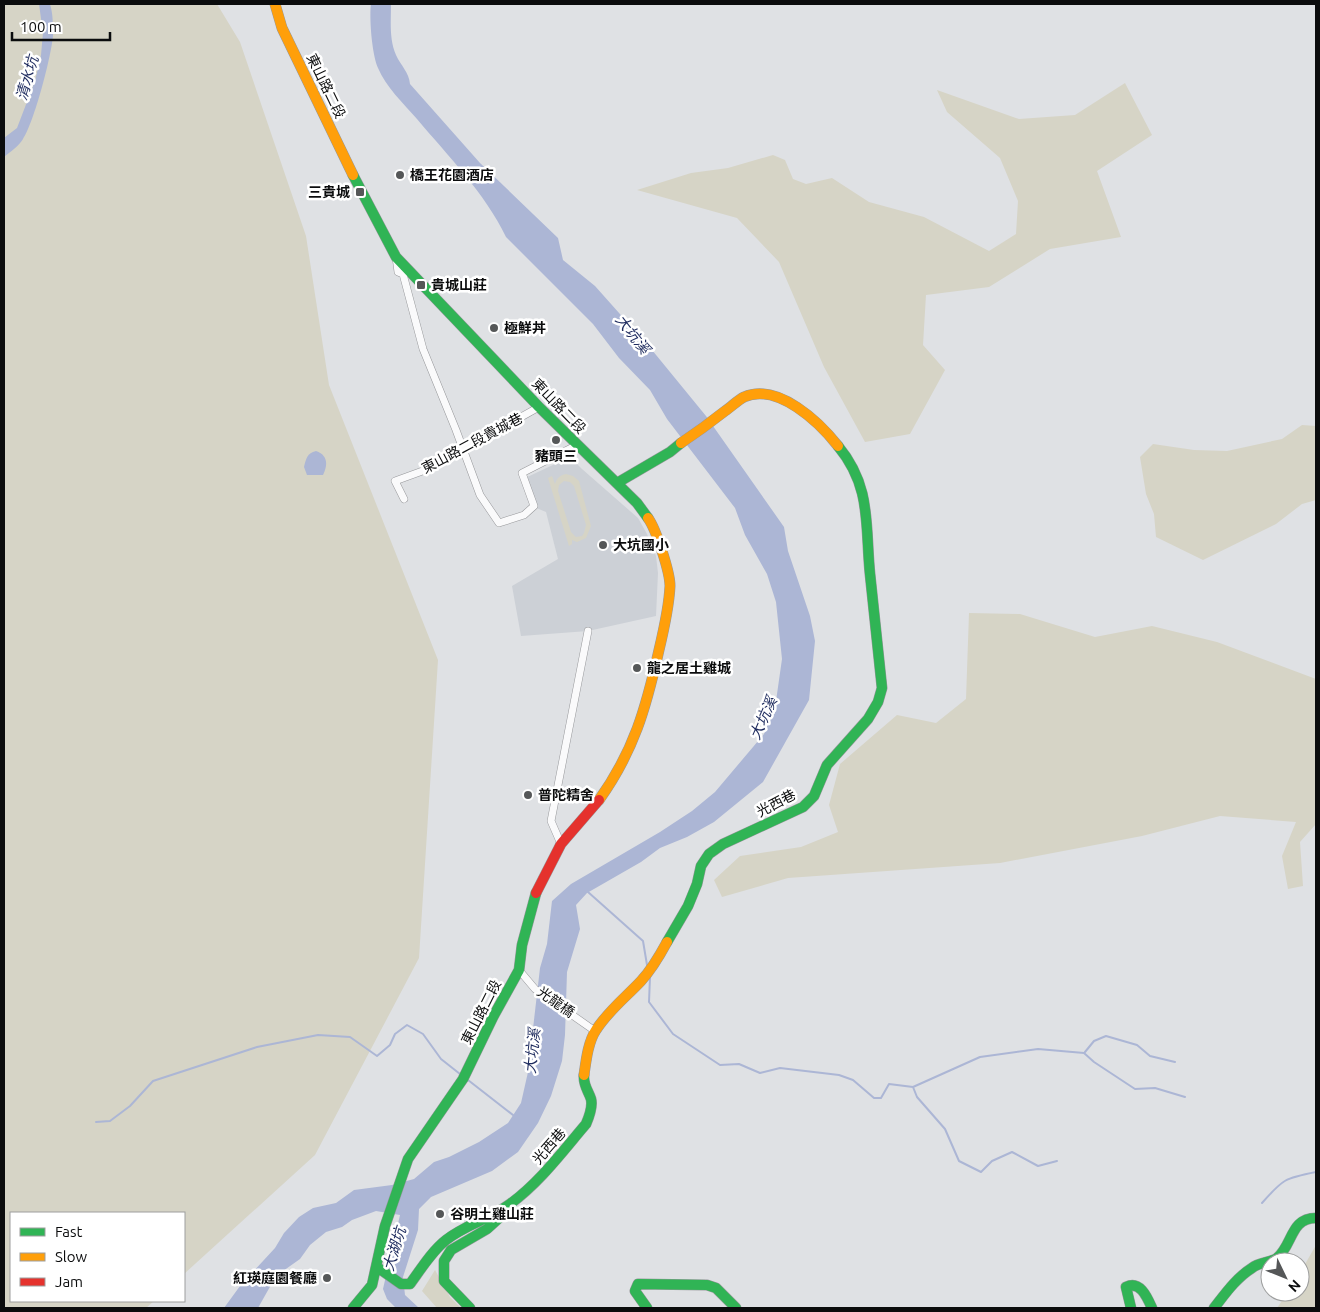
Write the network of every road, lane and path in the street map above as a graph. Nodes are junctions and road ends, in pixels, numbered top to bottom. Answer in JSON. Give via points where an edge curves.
{"nodes":[{"id":1,"x":276,"y":4,"type":"edge"},
{"id":2,"x":396,"y":256,"type":"junction"},
{"id":3,"x":539,"y":407,"type":"junction"},
{"id":4,"x":577,"y":445,"type":"junction"},
{"id":5,"x":463,"y":450,"type":"junction"},
{"id":6,"x":617,"y":483,"type":"junction"},
{"id":7,"x":404,"y":500,"type":"dead end"},
{"id":8,"x":588,"y":631,"type":"dead end"},
{"id":9,"x":561,"y":844,"type":"junction"},
{"id":10,"x":519,"y":970,"type":"junction"},
{"id":11,"x":595,"y":1031,"type":"junction"},
{"id":12,"x":508,"y":1204,"type":"junction"},
{"id":13,"x":1316,"y":1218,"type":"edge"},
{"id":14,"x":377,"y":1267,"type":"junction"},
{"id":15,"x":353,"y":1308,"type":"edge"},
{"id":16,"x":470,"y":1308,"type":"edge"},
{"id":17,"x":647,"y":1308,"type":"edge"},
{"id":18,"x":736,"y":1308,"type":"edge"},
{"id":19,"x":1131,"y":1308,"type":"edge"},
{"id":20,"x":1152,"y":1308,"type":"edge"},
{"id":21,"x":1214,"y":1308,"type":"edge"}],
"edges":[{"from":1,"to":2,"type":"street","name":"東山路二段","via":[[282,28]]},
{"from":2,"to":3,"type":"street","name":"東山路二段"},
{"from":2,"to":5,"type":"street","via":[[398,272],[403,274],[423,349]]},
{"from":3,"to":4,"type":"street","name":"東山路二段"},
{"from":3,"to":5,"type":"street","name":"東山路二段貴城巷"},
{"from":4,"to":5,"type":"street","via":[[522,473],[534,506],[524,515],[499,523],[480,495]]},
{"from":4,"to":6,"type":"street","name":"東山路二段"},
{"from":5,"to":7,"type":"street","name":"東山路二段貴城巷","via":[[428,469],[395,481]]},
{"from":6,"to":9,"type":"street","name":"東山路二段","via":[[637,503],[658,536],[670,584],[665,623],[650,695],[632,744],[616,776],[595,806]]},
{"from":6,"to":11,"type":"street","name":"光西巷","via":[[670,452],[744,398],[759,394],[781,399],[803,410],[850,462],[866,502],[882,688],[868,719],[828,766],[814,796],[803,807],[723,844],[709,854],[701,866],[688,906],[657,960]]},
{"from":8,"to":9,"type":"street","via":[[551,821]]},
{"from":9,"to":10,"type":"street","name":"東山路二段","via":[[535,895]]},
{"from":10,"to":11,"type":"street","name":"光龍橋","via":[[535,989]]},
{"from":10,"to":14,"type":"street","name":"東山路二段","via":[[463,1079],[408,1159],[385,1226]]},
{"from":11,"to":12,"type":"street","name":"光西巷","via":[[583,1082],[592,1101],[586,1124],[548,1170]]},
{"from":12,"to":14,"type":"street","name":"光西巷","via":[[447,1239],[410,1284],[401,1284]]},
{"from":12,"to":16,"type":"street","name":"光西巷","via":[[487,1229],[451,1250],[444,1261],[444,1281]]},
{"from":13,"to":21,"type":"street","via":[[1307,1217],[1300,1221],[1277,1258],[1250,1270]]},
{"from":14,"to":15,"type":"street","via":[[372,1285]]},
{"from":17,"to":18,"type":"street","via":[[635,1291],[638,1284],[707,1285],[716,1288]]},
{"from":19,"to":20,"type":"street","via":[[1126,1287],[1132,1284],[1137,1285]]}]}
